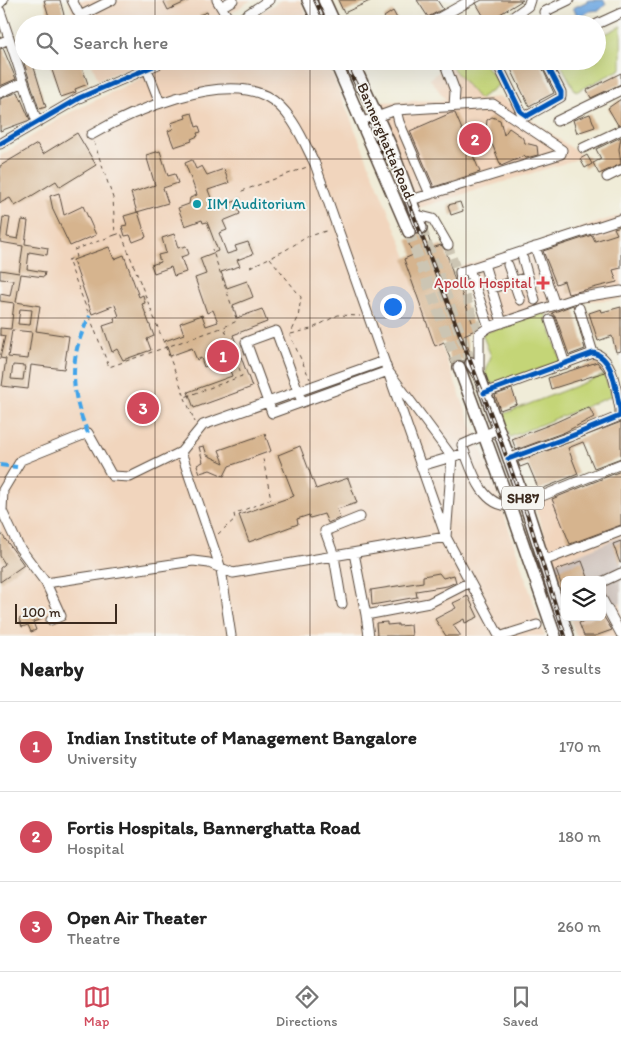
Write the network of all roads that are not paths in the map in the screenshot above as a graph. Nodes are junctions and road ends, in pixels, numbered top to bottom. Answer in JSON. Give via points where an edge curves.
{"nodes":[{"id":1,"x":3,"y":0,"type":"edge"},
{"id":2,"x":72,"y":0,"type":"edge"},
{"id":3,"x":112,"y":0,"type":"edge"},
{"id":4,"x":233,"y":0,"type":"edge"},
{"id":5,"x":269,"y":0,"type":"edge"},
{"id":6,"x":308,"y":0,"type":"edge"},
{"id":7,"x":324,"y":0,"type":"edge"},
{"id":8,"x":471,"y":0,"type":"edge"},
{"id":9,"x":530,"y":0,"type":"edge"},
{"id":10,"x":569,"y":0,"type":"edge"},
{"id":11,"x":0,"y":3,"type":"edge"},
{"id":12,"x":219,"y":3,"type":"edge"},
{"id":13,"x":0,"y":11,"type":"edge"},
{"id":14,"x":621,"y":12,"type":"edge"},
{"id":15,"x":80,"y":15,"type":"edge"},
{"id":16,"x":82,"y":15,"type":"edge"},
{"id":17,"x":226,"y":15,"type":"edge"},
{"id":18,"x":246,"y":15,"type":"edge"},
{"id":19,"x":314,"y":15,"type":"edge"},
{"id":20,"x":331,"y":15,"type":"edge"},
{"id":21,"x":444,"y":15,"type":"edge"},
{"id":22,"x":516,"y":15,"type":"edge"},
{"id":23,"x":546,"y":15,"type":"edge"},
{"id":24,"x":606,"y":20,"type":"edge"},
{"id":25,"x":9,"y":39,"type":"junction"},
{"id":26,"x":0,"y":43,"type":"edge"},
{"id":27,"x":15,"y":50,"type":"edge"},
{"id":28,"x":22,"y":70,"type":"edge"},
{"id":29,"x":145,"y":70,"type":"edge"},
{"id":30,"x":147,"y":70,"type":"edge"},
{"id":31,"x":340,"y":70,"type":"edge"},
{"id":32,"x":358,"y":70,"type":"edge"},
{"id":33,"x":447,"y":70,"type":"edge"},
{"id":34,"x":500,"y":70,"type":"edge"},
{"id":35,"x":550,"y":70,"type":"edge"},
{"id":36,"x":24,"y":82,"type":"junction"},
{"id":37,"x":621,"y":90,"type":"edge"},
{"id":38,"x":0,"y":93,"type":"edge"},
{"id":39,"x":160,"y":104,"type":"junction"},
{"id":40,"x":454,"y":106,"type":"junction"},
{"id":41,"x":396,"y":110,"type":"junction"},
{"id":42,"x":378,"y":115,"type":"junction"},
{"id":43,"x":557,"y":121,"type":"dead end"},
{"id":44,"x":37,"y":122,"type":"junction"},
{"id":45,"x":363,"y":122,"type":"junction"},
{"id":46,"x":621,"y":130,"type":"edge"},
{"id":47,"x":91,"y":135,"type":"road end"},
{"id":48,"x":0,"y":144,"type":"edge"},
{"id":49,"x":584,"y":148,"type":"dead end"},
{"id":50,"x":621,"y":170,"type":"edge"},
{"id":51,"x":607,"y":177,"type":"dead end"},
{"id":52,"x":430,"y":194,"type":"junction"},
{"id":53,"x":411,"y":200,"type":"junction"},
{"id":54,"x":417,"y":215,"type":"junction"},
{"id":55,"x":621,"y":219,"type":"edge"},
{"id":56,"x":421,"y":228,"type":"tunnel mouth"},
{"id":57,"x":409,"y":232,"type":"tunnel mouth"},
{"id":58,"x":448,"y":245,"type":"tunnel mouth"},
{"id":59,"x":536,"y":247,"type":"junction"},
{"id":60,"x":523,"y":259,"type":"dead end"},
{"id":61,"x":484,"y":264,"type":"junction"},
{"id":62,"x":508,"y":265,"type":"dead end"},
{"id":63,"x":469,"y":269,"type":"junction"},
{"id":64,"x":528,"y":277,"type":"junction"},
{"id":65,"x":460,"y":280,"type":"dead end"},
{"id":66,"x":513,"y":281,"type":"junction"},
{"id":67,"x":492,"y":288,"type":"junction"},
{"id":68,"x":621,"y":291,"type":"edge"},
{"id":69,"x":520,"y":300,"type":"dead end"},
{"id":70,"x":535,"y":300,"type":"dead end"},
{"id":71,"x":555,"y":305,"type":"junction"},
{"id":72,"x":579,"y":308,"type":"dead end"},
{"id":73,"x":550,"y":320,"type":"dead end"},
{"id":74,"x":502,"y":323,"type":"junction"},
{"id":75,"x":489,"y":328,"type":"junction"},
{"id":76,"x":593,"y":353,"type":"junction"},
{"id":77,"x":384,"y":361,"type":"junction"},
{"id":78,"x":471,"y":363,"type":"tunnel mouth"},
{"id":79,"x":565,"y":364,"type":"junction"},
{"id":80,"x":459,"y":367,"type":"tunnel mouth"},
{"id":81,"x":388,"y":371,"type":"junction"},
{"id":82,"x":479,"y":374,"type":"junction"},
{"id":83,"x":298,"y":392,"type":"junction"},
{"id":84,"x":484,"y":393,"type":"junction"},
{"id":85,"x":268,"y":402,"type":"junction"},
{"id":86,"x":302,"y":402,"type":"junction"},
{"id":87,"x":498,"y":429,"type":"junction"},
{"id":88,"x":484,"y":435,"type":"junction"},
{"id":89,"x":181,"y":452,"type":"junction"},
{"id":90,"x":465,"y":453,"type":"junction"},
{"id":91,"x":452,"y":457,"type":"junction"},
{"id":92,"x":508,"y":459,"type":"junction"},
{"id":93,"x":621,"y":464,"type":"edge"},
{"id":94,"x":421,"y":466,"type":"junction"},
{"id":95,"x":525,"y":503,"type":"junction"},
{"id":96,"x":510,"y":506,"type":"junction"},
{"id":97,"x":360,"y":517,"type":"dead end"},
{"id":98,"x":621,"y":531,"type":"edge"},
{"id":99,"x":446,"y":538,"type":"junction"},
{"id":100,"x":354,"y":553,"type":"junction"},
{"id":101,"x":334,"y":556,"type":"junction"},
{"id":102,"x":543,"y":561,"type":"junction"},
{"id":103,"x":221,"y":569,"type":"junction"},
{"id":104,"x":621,"y":573,"type":"edge"},
{"id":105,"x":606,"y":580,"type":"edge"},
{"id":106,"x":470,"y":582,"type":"junction"},
{"id":107,"x":46,"y":583,"type":"junction"},
{"id":108,"x":342,"y":604,"type":"dead end"},
{"id":109,"x":606,"y":606,"type":"edge"},
{"id":110,"x":366,"y":615,"type":"junction"},
{"id":111,"x":51,"y":620,"type":"dead end"},
{"id":112,"x":537,"y":625,"type":"dead end"},
{"id":113,"x":621,"y":634,"type":"edge"},
{"id":114,"x":232,"y":636,"type":"edge"},
{"id":115,"x":369,"y":636,"type":"edge"},
{"id":116,"x":501,"y":636,"type":"edge"},
{"id":117,"x":556,"y":636,"type":"edge"},
{"id":118,"x":568,"y":636,"type":"edge"}],
"edges":[{"from":1,"to":11,"type":"street"},
{"from":2,"to":15,"type":"street"},
{"from":3,"to":16,"type":"street"},
{"from":4,"to":12,"type":"street"},
{"from":5,"to":18,"type":"street"},
{"from":6,"to":19,"type":"main road"},
{"from":7,"to":20,"type":"main road"},
{"from":8,"to":21,"type":"street"},
{"from":9,"to":22,"type":"street","via":[[528,6]]},
{"from":10,"to":23,"type":"street","via":[[544,12]]},
{"from":12,"to":17,"type":"street"},
{"from":13,"to":25,"type":"street"},
{"from":14,"to":24,"type":"street"},
{"from":25,"to":26,"type":"street"},
{"from":25,"to":27,"type":"street"},
{"from":28,"to":36,"type":"street"},
{"from":29,"to":44,"type":"street","via":[[79,98]]},
{"from":30,"to":39,"type":"street"},
{"from":31,"to":45,"type":"main road","name":"Bannerghatta Road"},
{"from":32,"to":42,"type":"main road","name":"Bannerghatta Road"},
{"from":33,"to":40,"type":"street","via":[[456,91]]},
{"from":34,"to":35,"type":"street","via":[[526,116],[561,97]]},
{"from":36,"to":38,"type":"street"},
{"from":36,"to":44,"type":"street"},
{"from":37,"to":43,"type":"street"},
{"from":39,"to":47,"type":"street"},
{"from":39,"to":77,"type":"street","via":[[217,89],[237,89],[266,96],[291,119],[315,164]]},
{"from":40,"to":41,"type":"street"},
{"from":40,"to":52,"type":"street","via":[[495,105],[560,147],[561,154]]},
{"from":41,"to":42,"type":"street"},
{"from":41,"to":52,"type":"street"},
{"from":42,"to":45,"type":"street"},
{"from":42,"to":53,"type":"main road","name":"Bannerghatta Road"},
{"from":44,"to":48,"type":"street"},
{"from":45,"to":57,"type":"main road","name":"Bannerghatta Road"},
{"from":46,"to":49,"type":"street"},
{"from":50,"to":51,"type":"street"},
{"from":52,"to":53,"type":"street"},
{"from":53,"to":54,"type":"main road","name":"Bannerghatta Road"},
{"from":54,"to":56,"type":"main road","name":"Bannerghatta Road"},
{"from":54,"to":58,"type":"street","via":[[433,219]]},
{"from":55,"to":59,"type":"street"},
{"from":59,"to":61,"type":"street"},
{"from":59,"to":71,"type":"street"},
{"from":60,"to":64,"type":"street"},
{"from":61,"to":63,"type":"street"},
{"from":61,"to":67,"type":"street"},
{"from":62,"to":66,"type":"street"},
{"from":63,"to":65,"type":"street","via":[[460,272]]},
{"from":63,"to":75,"type":"street"},
{"from":64,"to":66,"type":"street"},
{"from":64,"to":70,"type":"street"},
{"from":66,"to":67,"type":"street"},
{"from":66,"to":69,"type":"street"},
{"from":67,"to":74,"type":"street"},
{"from":68,"to":71,"type":"street"},
{"from":71,"to":74,"type":"street"},
{"from":72,"to":76,"type":"street"},
{"from":73,"to":79,"type":"street"},
{"from":74,"to":75,"type":"street"},
{"from":75,"to":82,"type":"street","via":[[480,334]]},
{"from":76,"to":79,"type":"street"},
{"from":76,"to":92,"type":"street","via":[[604,358],[609,366],[620,416]]},
{"from":77,"to":81,"type":"street"},
{"from":77,"to":83,"type":"street"},
{"from":78,"to":82,"type":"main road","number":"SH87"},
{"from":79,"to":84,"type":"street"},
{"from":80,"to":88,"type":"main road","number":"SH87"},
{"from":81,"to":86,"type":"street"},
{"from":81,"to":91,"type":"street"},
{"from":81,"to":94,"type":"street"},
{"from":82,"to":84,"type":"main road","number":"SH87"},
{"from":83,"to":85,"type":"street"},
{"from":83,"to":85,"type":"street","via":[[276,331],[246,342]]},
{"from":83,"to":86,"type":"street"},
{"from":84,"to":87,"type":"main road","number":"SH87"},
{"from":85,"to":86,"type":"street","via":[[272,413]]},
{"from":85,"to":89,"type":"street","via":[[203,425]]},
{"from":87,"to":88,"type":"street"},
{"from":87,"to":92,"type":"main road","number":"SH87"},
{"from":88,"to":90,"type":"street","via":[[462,445]]},
{"from":88,"to":96,"type":"main road","number":"SH87"},
{"from":89,"to":103,"type":"street"},
{"from":89,"to":107,"type":"street","via":[[130,477],[112,476],[88,433],[21,460],[3,490],[2,511],[19,547]]},
{"from":90,"to":91,"type":"street"},
{"from":90,"to":96,"type":"street","via":[[479,488],[502,506]]},
{"from":91,"to":94,"type":"street"},
{"from":91,"to":99,"type":"street"},
{"from":92,"to":95,"type":"main road","number":"SH87"},
{"from":93,"to":95,"type":"street"},
{"from":94,"to":99,"type":"street"},
{"from":95,"to":102,"type":"main road","number":"SH87"},
{"from":96,"to":117,"type":"main road","number":"SH87"},
{"from":97,"to":101,"type":"street","via":[[325,531]]},
{"from":98,"to":102,"type":"street"},
{"from":99,"to":100,"type":"street"},
{"from":99,"to":106,"type":"street"},
{"from":100,"to":101,"type":"street"},
{"from":100,"to":110,"type":"street"},
{"from":101,"to":103,"type":"street","via":[[233,573]]},
{"from":101,"to":108,"type":"street"},
{"from":102,"to":118,"type":"main road","number":"SH87"},
{"from":103,"to":107,"type":"street","via":[[193,561]]},
{"from":103,"to":114,"type":"street"},
{"from":104,"to":105,"type":"street"},
{"from":106,"to":110,"type":"street","via":[[429,603]]},
{"from":106,"to":116,"type":"street"},
{"from":107,"to":111,"type":"street","via":[[61,616]]},
{"from":109,"to":113,"type":"street"},
{"from":110,"to":115,"type":"street"},
{"from":112,"to":116,"type":"street"}]}
